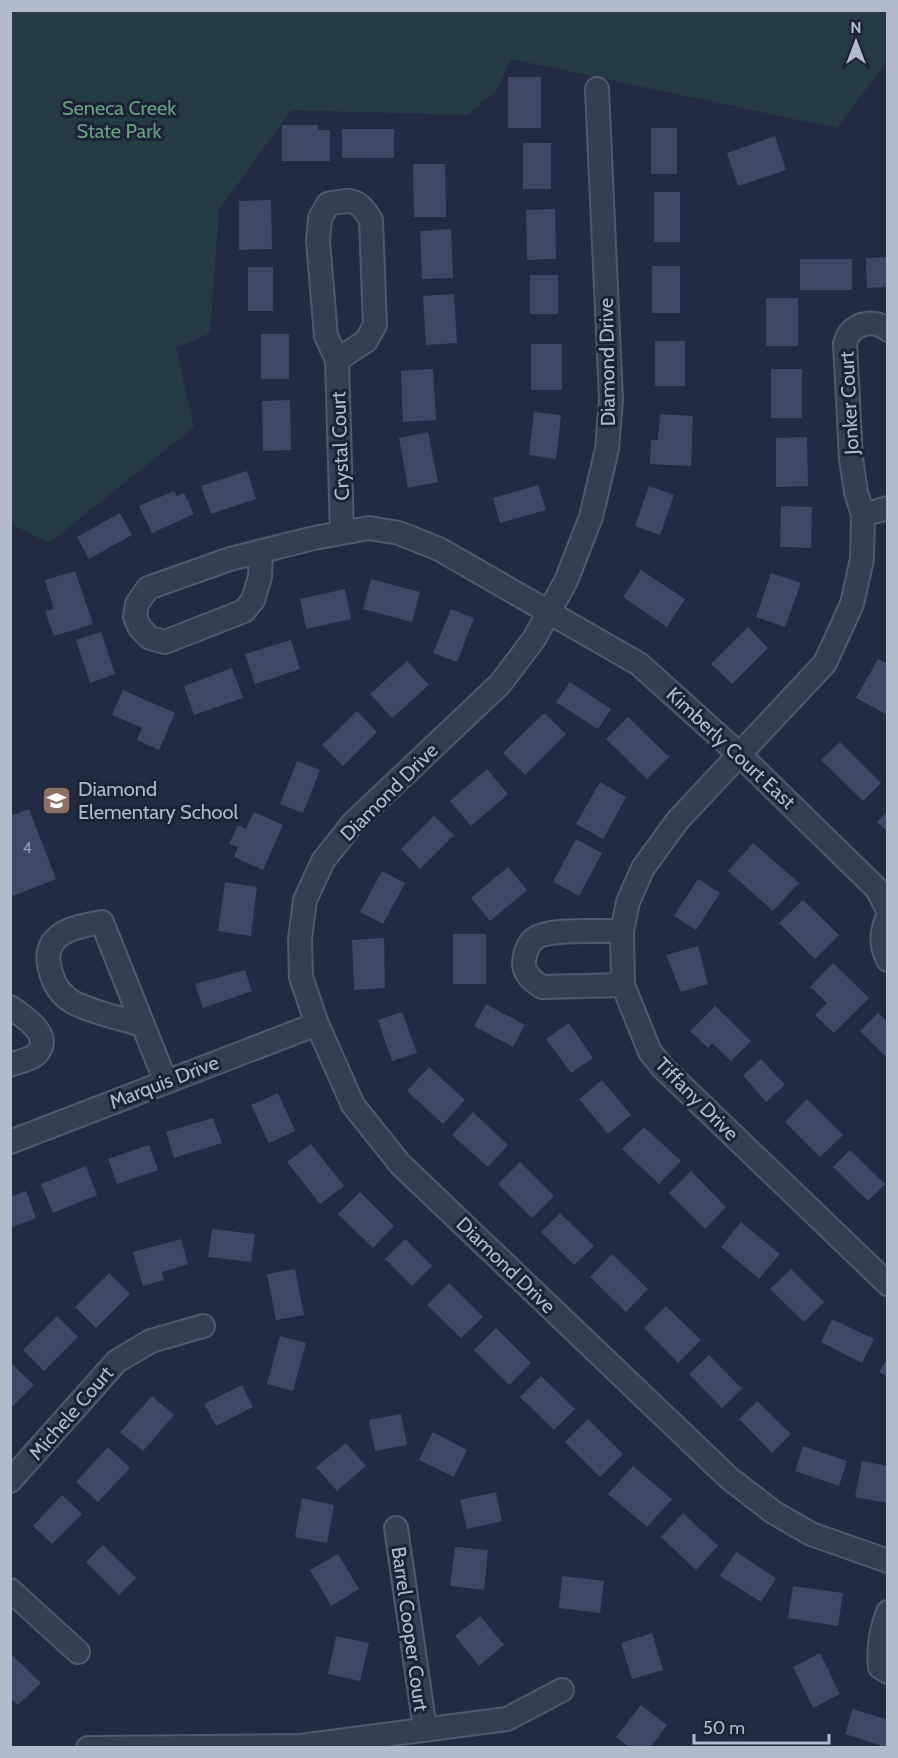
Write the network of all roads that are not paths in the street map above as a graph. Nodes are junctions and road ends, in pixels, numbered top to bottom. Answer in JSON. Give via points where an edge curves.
{"nodes":[{"id":1,"x":597,"y":89,"type":"dead end"},
{"id":2,"x":888,"y":330,"type":"edge"},
{"id":3,"x":337,"y":360,"type":"junction"},
{"id":4,"x":888,"y":508,"type":"edge"},
{"id":5,"x":863,"y":515,"type":"junction"},
{"id":6,"x":342,"y":532,"type":"junction"},
{"id":7,"x":261,"y":552,"type":"junction"},
{"id":8,"x":551,"y":611,"type":"junction"},
{"id":9,"x":740,"y":755,"type":"junction"},
{"id":10,"x":888,"y":910,"type":"edge"},
{"id":11,"x":888,"y":916,"type":"edge"},
{"id":12,"x":622,"y":932,"type":"junction"},
{"id":13,"x":888,"y":960,"type":"edge"},
{"id":14,"x":623,"y":985,"type":"junction"},
{"id":15,"x":10,"y":1007,"type":"edge"},
{"id":16,"x":317,"y":1024,"type":"junction"},
{"id":17,"x":142,"y":1025,"type":"junction"},
{"id":18,"x":10,"y":1065,"type":"edge"},
{"id":19,"x":165,"y":1080,"type":"junction"},
{"id":20,"x":10,"y":1142,"type":"edge"},
{"id":21,"x":888,"y":1284,"type":"edge"},
{"id":22,"x":203,"y":1326,"type":"dead end"},
{"id":23,"x":10,"y":1481,"type":"edge"},
{"id":24,"x":396,"y":1528,"type":"dead end"},
{"id":25,"x":888,"y":1561,"type":"edge"},
{"id":26,"x":10,"y":1590,"type":"edge"},
{"id":27,"x":888,"y":1611,"type":"edge"},
{"id":28,"x":78,"y":1652,"type":"dead end"},
{"id":29,"x":888,"y":1672,"type":"edge"},
{"id":30,"x":562,"y":1690,"type":"dead end"},
{"id":31,"x":425,"y":1729,"type":"junction"},
{"id":32,"x":88,"y":1748,"type":"edge"}],
"edges":[{"from":1,"to":8,"type":"street","name":"Diamond Drive","via":[[611,400],[607,449],[591,517]]},
{"from":2,"to":5,"type":"street","name":"Jonker Court","via":[[872,324],[856,326],[847,334],[845,344],[851,459]]},
{"from":3,"to":3,"type":"street","name":"Crystal Court","via":[[326,336],[318,241],[320,218],[328,204],[348,199],[363,206],[371,219],[375,326],[366,341]]},
{"from":3,"to":6,"type":"street","name":"Crystal Court"},
{"from":4,"to":5,"type":"street"},
{"from":5,"to":9,"type":"street","name":"Jonker Court","via":[[862,559],[852,604],[836,642],[825,663]]},
{"from":6,"to":7,"type":"street","name":"Kimberly Court East"},
{"from":6,"to":8,"type":"street","name":"Kimberly Court East","via":[[369,528],[399,533],[439,549]]},
{"from":7,"to":7,"type":"street","name":"Kimberly Court East","via":[[148,588],[137,604],[135,618],[140,628],[150,638],[165,642],[244,611],[253,600],[260,577]]},
{"from":8,"to":9,"type":"street","name":"Kimberly Court East","via":[[639,664]]},
{"from":8,"to":16,"type":"street","name":"Diamond Drive","via":[[500,684],[353,823],[323,861],[305,900],[300,939],[301,977]]},
{"from":9,"to":10,"type":"street","name":"Kimberly Court East","via":[[877,889]]},
{"from":9,"to":12,"type":"street","name":"Tiffany Drive","via":[[678,820],[643,868],[628,902]]},
{"from":11,"to":13,"type":"street","via":[[882,930],[882,947]]},
{"from":12,"to":14,"type":"street","name":"Tiffany Drive"},
{"from":12,"to":14,"type":"street","via":[[549,933],[533,939],[524,967],[531,980],[542,987]]},
{"from":14,"to":21,"type":"street","name":"Tiffany Drive","via":[[650,1052],[663,1068]]},
{"from":15,"to":18,"type":"street","via":[[37,1027],[41,1035],[33,1056]]},
{"from":16,"to":19,"type":"street","name":"Marquis Drive"},
{"from":16,"to":25,"type":"street","name":"Diamond Drive","via":[[353,1105],[400,1164],[729,1478],[773,1512],[811,1534]]},
{"from":17,"to":17,"type":"street","via":[[102,922],[74,927],[59,936],[48,949],[48,965],[56,989],[70,1001]]},
{"from":17,"to":19,"type":"street"},
{"from":19,"to":20,"type":"street","name":"Marquis Drive"},
{"from":22,"to":23,"type":"street","name":"Michele Court","via":[[151,1341],[117,1361]]},
{"from":24,"to":31,"type":"street","name":"Barrel Cooper Court"},
{"from":26,"to":28,"type":"street"},
{"from":27,"to":29,"type":"street","via":[[879,1654],[880,1667]]},
{"from":30,"to":31,"type":"street","via":[[507,1719]]},
{"from":31,"to":32,"type":"street","via":[[300,1746]]}]}
